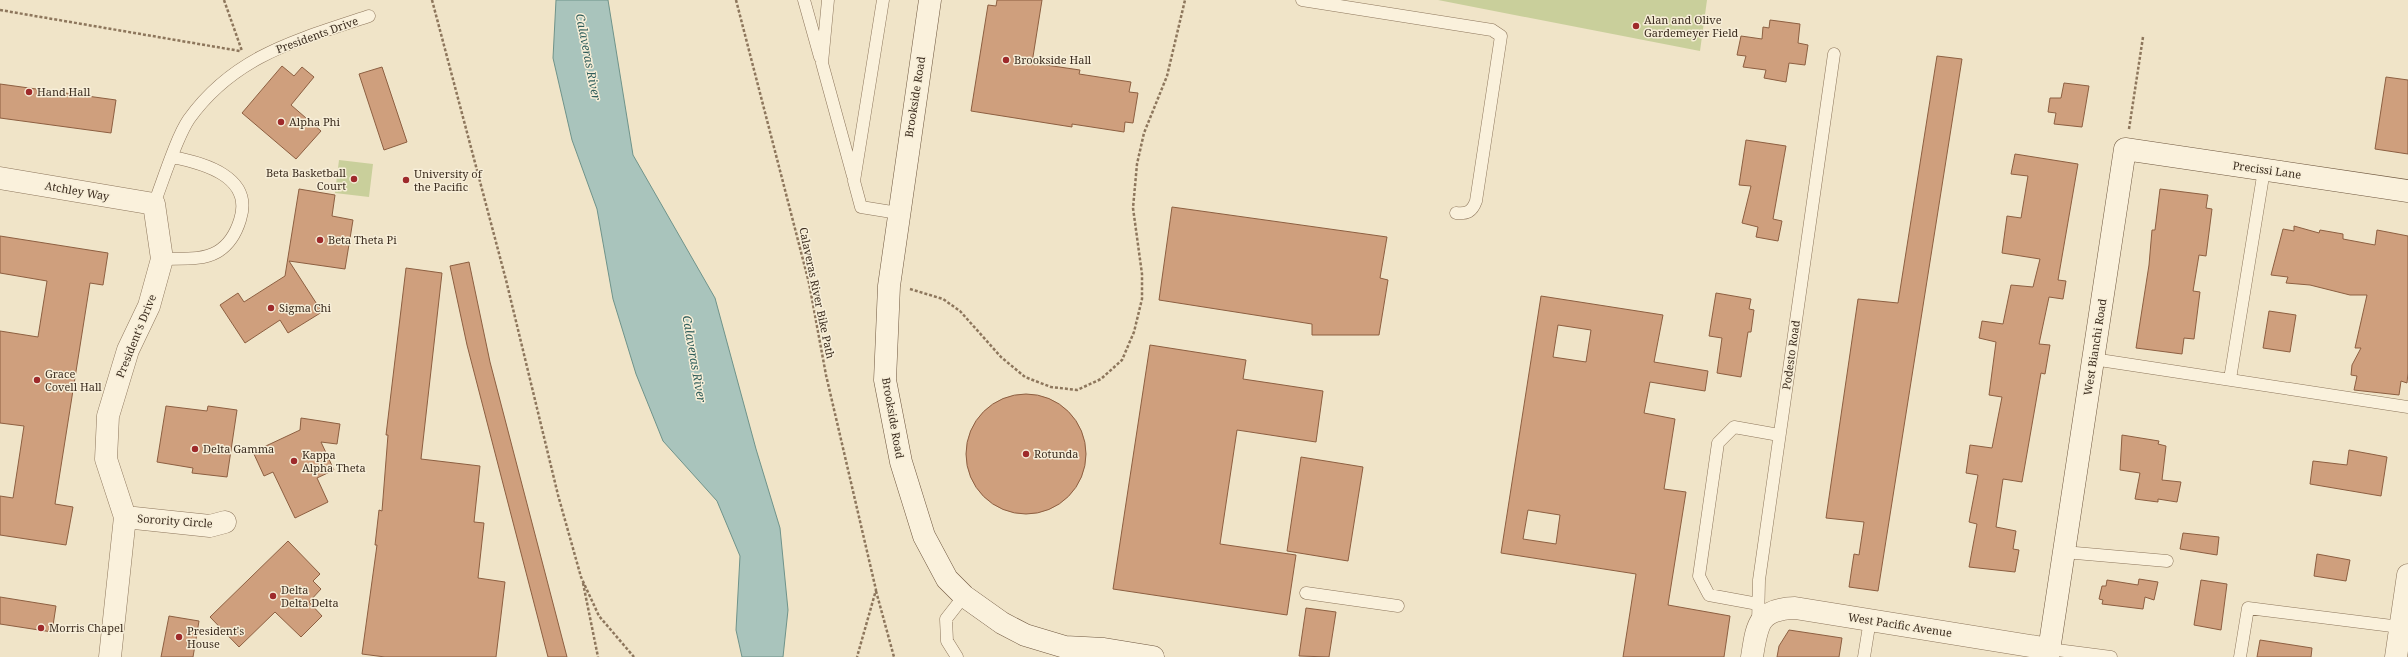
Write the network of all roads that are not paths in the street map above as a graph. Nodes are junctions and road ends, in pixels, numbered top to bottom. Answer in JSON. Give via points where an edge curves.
{"nodes":[{"id":1,"x":804,"y":0,"type":"edge"},
{"id":2,"x":828,"y":0,"type":"edge"},
{"id":3,"x":883,"y":0,"type":"edge"},
{"id":4,"x":930,"y":0,"type":"edge"},
{"id":5,"x":1302,"y":0,"type":"edge"},
{"id":6,"x":369,"y":16,"type":"dead end"},
{"id":7,"x":1834,"y":54,"type":"dead end"},
{"id":8,"x":822,"y":64,"type":"junction"},
{"id":9,"x":2125,"y":149,"type":"joint"},
{"id":10,"x":172,"y":157,"type":"junction"},
{"id":11,"x":2264,"y":170,"type":"junction"},
{"id":12,"x":0,"y":178,"type":"edge"},
{"id":13,"x":854,"y":180,"type":"junction"},
{"id":14,"x":2408,"y":191,"type":"edge"},
{"id":15,"x":154,"y":204,"type":"junction"},
{"id":16,"x":898,"y":213,"type":"junction"},
{"id":17,"x":1456,"y":213,"type":"dead end"},
{"id":18,"x":162,"y":259,"type":"junction"},
{"id":19,"x":2093,"y":360,"type":"junction"},
{"id":20,"x":2230,"y":379,"type":"junction"},
{"id":21,"x":2408,"y":407,"type":"edge"},
{"id":22,"x":1779,"y":435,"type":"junction"},
{"id":23,"x":125,"y":517,"type":"junction"},
{"id":24,"x":225,"y":522,"type":"dead end"},
{"id":25,"x":2064,"y":552,"type":"junction"},
{"id":26,"x":2167,"y":561,"type":"dead end"},
{"id":27,"x":2408,"y":574,"type":"edge"},
{"id":28,"x":1306,"y":593,"type":"dead end"},
{"id":29,"x":964,"y":596,"type":"junction"},
{"id":30,"x":1758,"y":604,"type":"junction"},
{"id":31,"x":1398,"y":606,"type":"dead end"},
{"id":32,"x":2404,"y":616,"type":"edge"},
{"id":33,"x":1870,"y":620,"type":"junction"},
{"id":34,"x":1758,"y":625,"type":"junction"},
{"id":35,"x":2049,"y":653,"type":"edge"},
{"id":36,"x":2091,"y":656,"type":"edge"},
{"id":37,"x":110,"y":657,"type":"edge"},
{"id":38,"x":957,"y":657,"type":"edge"},
{"id":39,"x":1153,"y":657,"type":"edge"},
{"id":40,"x":1752,"y":657,"type":"edge"},
{"id":41,"x":1864,"y":657,"type":"edge"},
{"id":42,"x":2111,"y":657,"type":"edge"},
{"id":43,"x":2240,"y":657,"type":"edge"},
{"id":44,"x":2396,"y":657,"type":"edge"}],
"edges":[{"from":1,"to":8,"type":"lane"},
{"from":2,"to":8,"type":"lane"},
{"from":3,"to":13,"type":"lane"},
{"from":4,"to":16,"type":"street","name":"Brookside Road"},
{"from":5,"to":17,"type":"lane","via":[[1492,30],[1501,36],[1476,201],[1469,212]]},
{"from":6,"to":10,"type":"lane","name":"Presidents Drive","via":[[284,45],[246,64],[217,88],[189,120]]},
{"from":7,"to":22,"type":"lane","name":"Podesto Road"},
{"from":8,"to":13,"type":"lane"},
{"from":9,"to":11,"type":"street","name":"Precissi Lane"},
{"from":9,"to":19,"type":"street","name":"West Bianchi Road"},
{"from":10,"to":15,"type":"lane","name":"Presidents Drive"},
{"from":10,"to":18,"type":"lane","via":[[200,162],[225,175],[234,184],[242,199],[242,215],[237,231],[227,244],[216,252],[200,258]]},
{"from":11,"to":14,"type":"street","name":"Precissi Lane"},
{"from":11,"to":20,"type":"lane"},
{"from":12,"to":15,"type":"street","name":"Atchley Way"},
{"from":13,"to":16,"type":"lane","via":[[861,207]]},
{"from":15,"to":18,"type":"street","name":"President's Drive"},
{"from":16,"to":29,"type":"street","name":"Brookside Road","via":[[889,286],[885,380],[901,462],[924,536],[948,579]]},
{"from":18,"to":23,"type":"street","name":"President's Drive","via":[[149,306],[128,350],[108,416],[106,459]]},
{"from":19,"to":20,"type":"lane"},
{"from":19,"to":25,"type":"street","name":"West Bianchi Road"},
{"from":20,"to":21,"type":"lane"},
{"from":22,"to":30,"type":"lane","name":"Podesto Road"},
{"from":22,"to":30,"type":"lane","via":[[1734,427],[1718,443],[1699,576],[1709,595]]},
{"from":23,"to":24,"type":"street","name":"Sorority Circle","via":[[210,526]]},
{"from":23,"to":37,"type":"street","name":"President's Drive"},
{"from":25,"to":26,"type":"lane"},
{"from":25,"to":35,"type":"street","name":"West Bianchi Road"},
{"from":27,"to":32,"type":"street"},
{"from":28,"to":31,"type":"lane"},
{"from":29,"to":38,"type":"lane","via":[[946,619],[946,641]]},
{"from":29,"to":39,"type":"street","name":"Brookside Road","via":[[1002,623],[1043,641],[1065,647]]},
{"from":30,"to":34,"type":"lane","name":"Podesto Road"},
{"from":32,"to":43,"type":"lane","via":[[2248,608]]},
{"from":32,"to":44,"type":"street"},
{"from":33,"to":34,"type":"street","name":"West Pacific Avenue","via":[[1780,608],[1768,612]]},
{"from":33,"to":35,"type":"street","name":"West Pacific Avenue"},
{"from":33,"to":41,"type":"lane"},
{"from":34,"to":40,"type":"street","name":"Podesto Road"},
{"from":35,"to":36,"type":"lane"},
{"from":36,"to":42,"type":"lane"}]}
